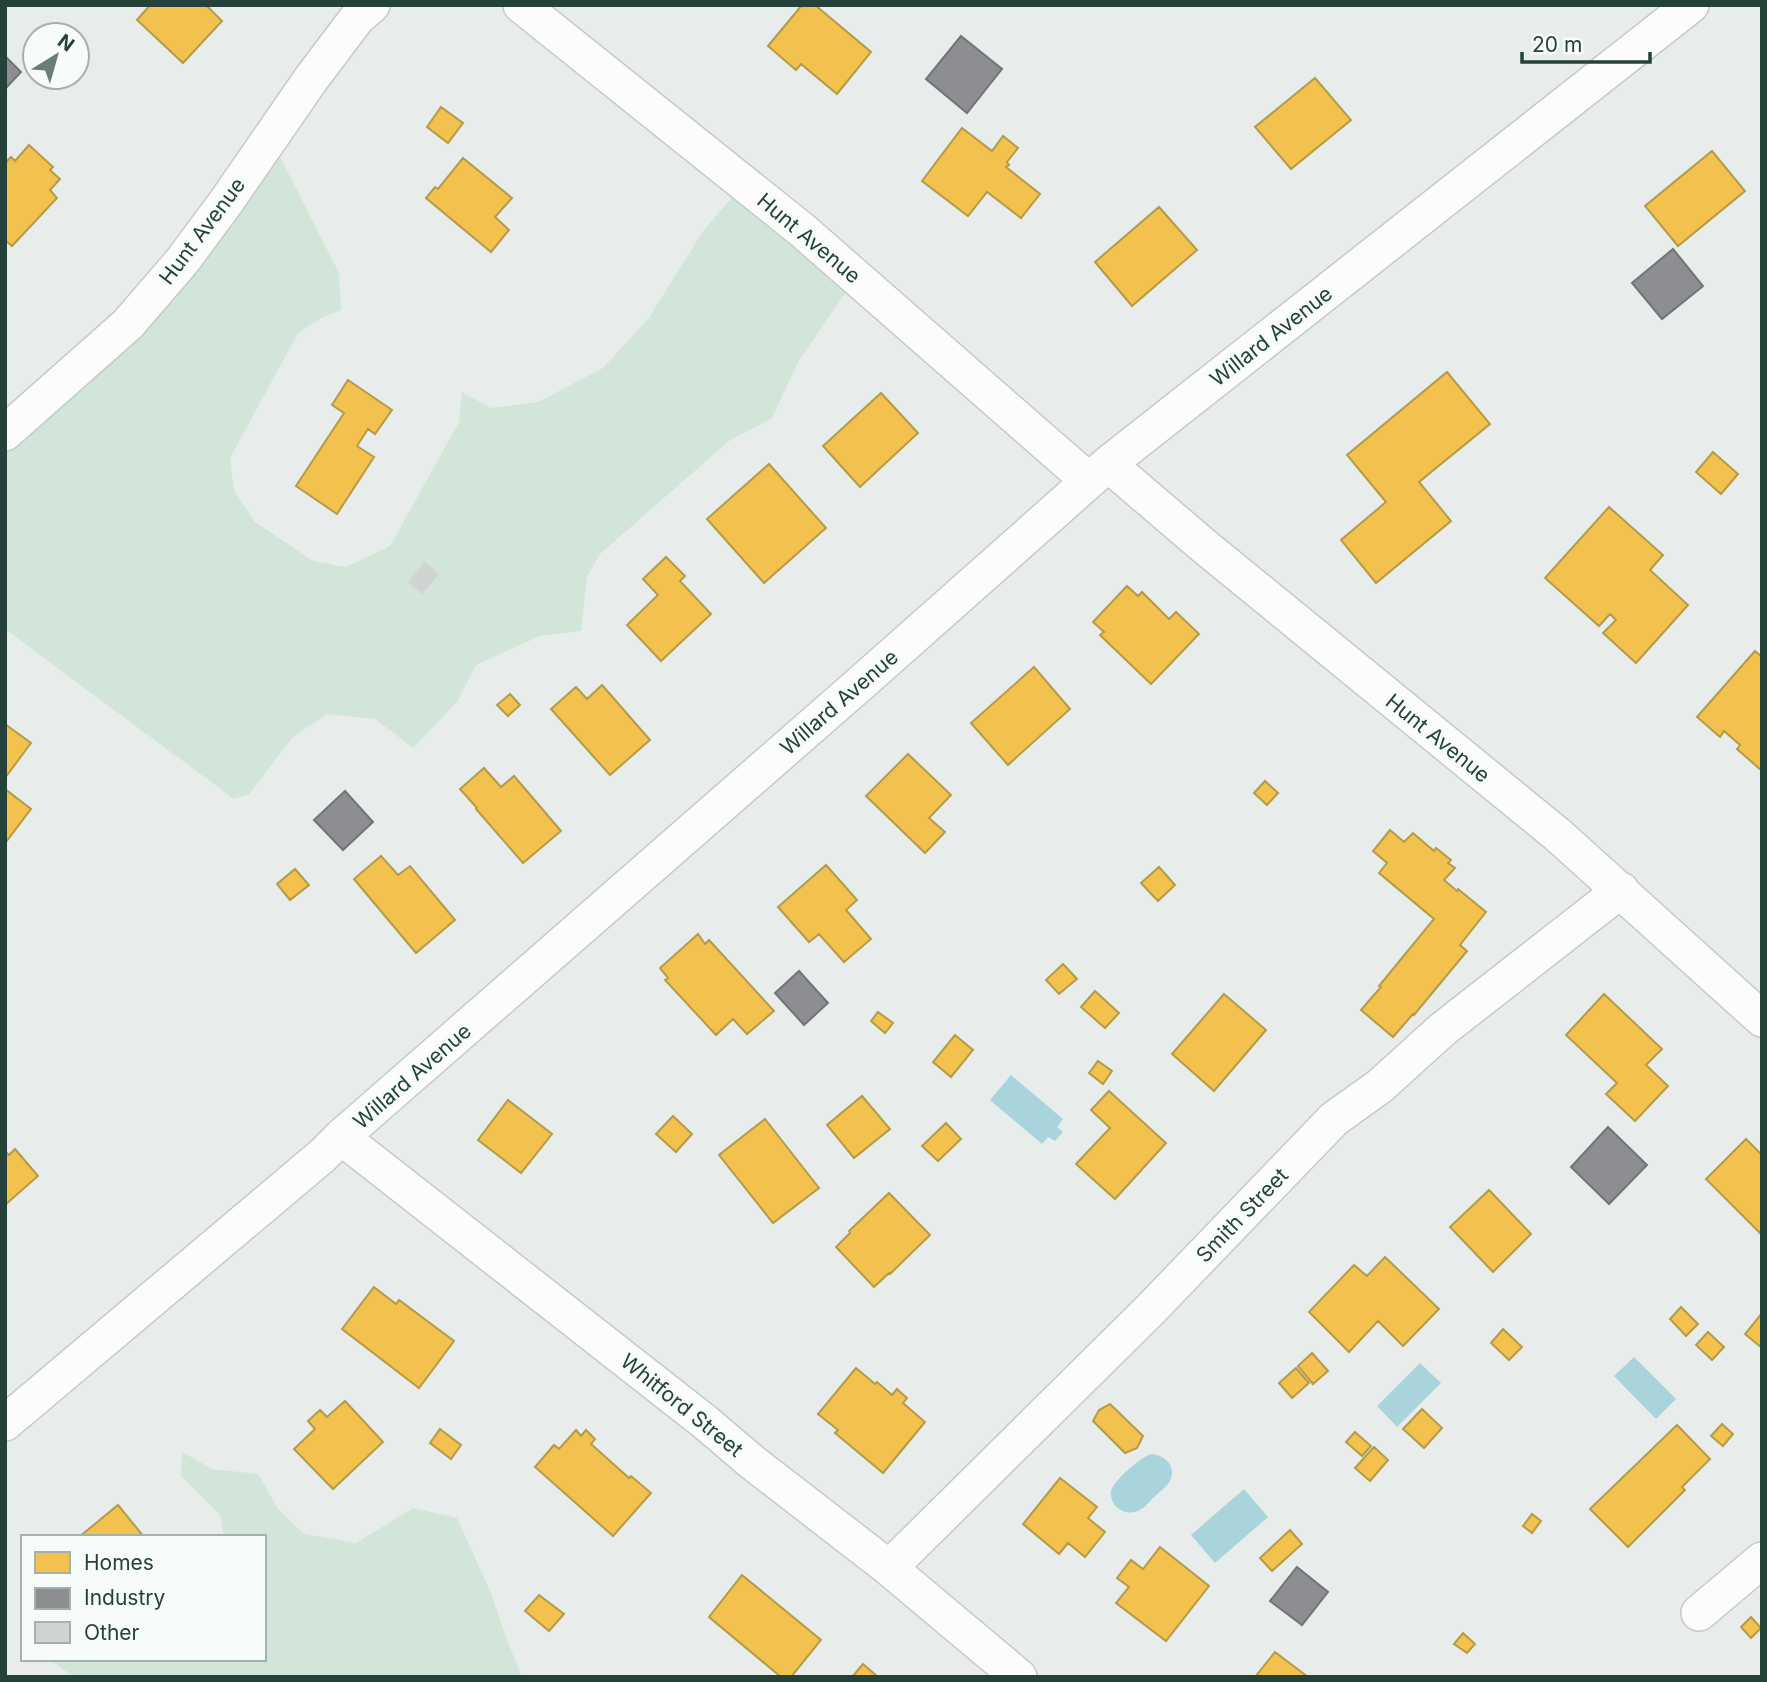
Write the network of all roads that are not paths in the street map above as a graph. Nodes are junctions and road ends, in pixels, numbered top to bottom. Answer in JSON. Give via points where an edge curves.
{"nodes":[{"id":1,"x":372,"y":5,"type":"edge"},
{"id":2,"x":521,"y":5,"type":"edge"},
{"id":3,"x":1691,"y":5,"type":"edge"},
{"id":4,"x":5,"y":433,"type":"edge"},
{"id":5,"x":1099,"y":472,"type":"junction"},
{"id":6,"x":1621,"y":890,"type":"junction"},
{"id":7,"x":1762,"y":1019,"type":"edge"},
{"id":8,"x":341,"y":1137,"type":"junction"},
{"id":9,"x":5,"y":1423,"type":"edge"},
{"id":10,"x":1762,"y":1560,"type":"edge"},
{"id":11,"x":889,"y":1569,"type":"junction"},
{"id":12,"x":1699,"y":1613,"type":"dead end"},
{"id":13,"x":1019,"y":1677,"type":"edge"}],
"edges":[{"from":1,"to":4,"type":"street","name":"Hunt Avenue","via":[[356,18],[183,260],[128,324]]},
{"from":2,"to":5,"type":"street","name":"Hunt Avenue"},
{"from":3,"to":5,"type":"street","name":"Willard Avenue"},
{"from":5,"to":6,"type":"street","name":"Hunt Avenue","via":[[1204,547]]},
{"from":5,"to":8,"type":"street","name":"Willard Avenue"},
{"from":6,"to":7,"type":"street","name":"Hunt Avenue"},
{"from":6,"to":11,"type":"street","name":"Smith Street","via":[[1334,1119]]},
{"from":8,"to":9,"type":"street","name":"Willard Avenue"},
{"from":8,"to":11,"type":"street","name":"Whitford Street"},
{"from":10,"to":12,"type":"street"},
{"from":11,"to":13,"type":"street","name":"Whitford Street"}]}
